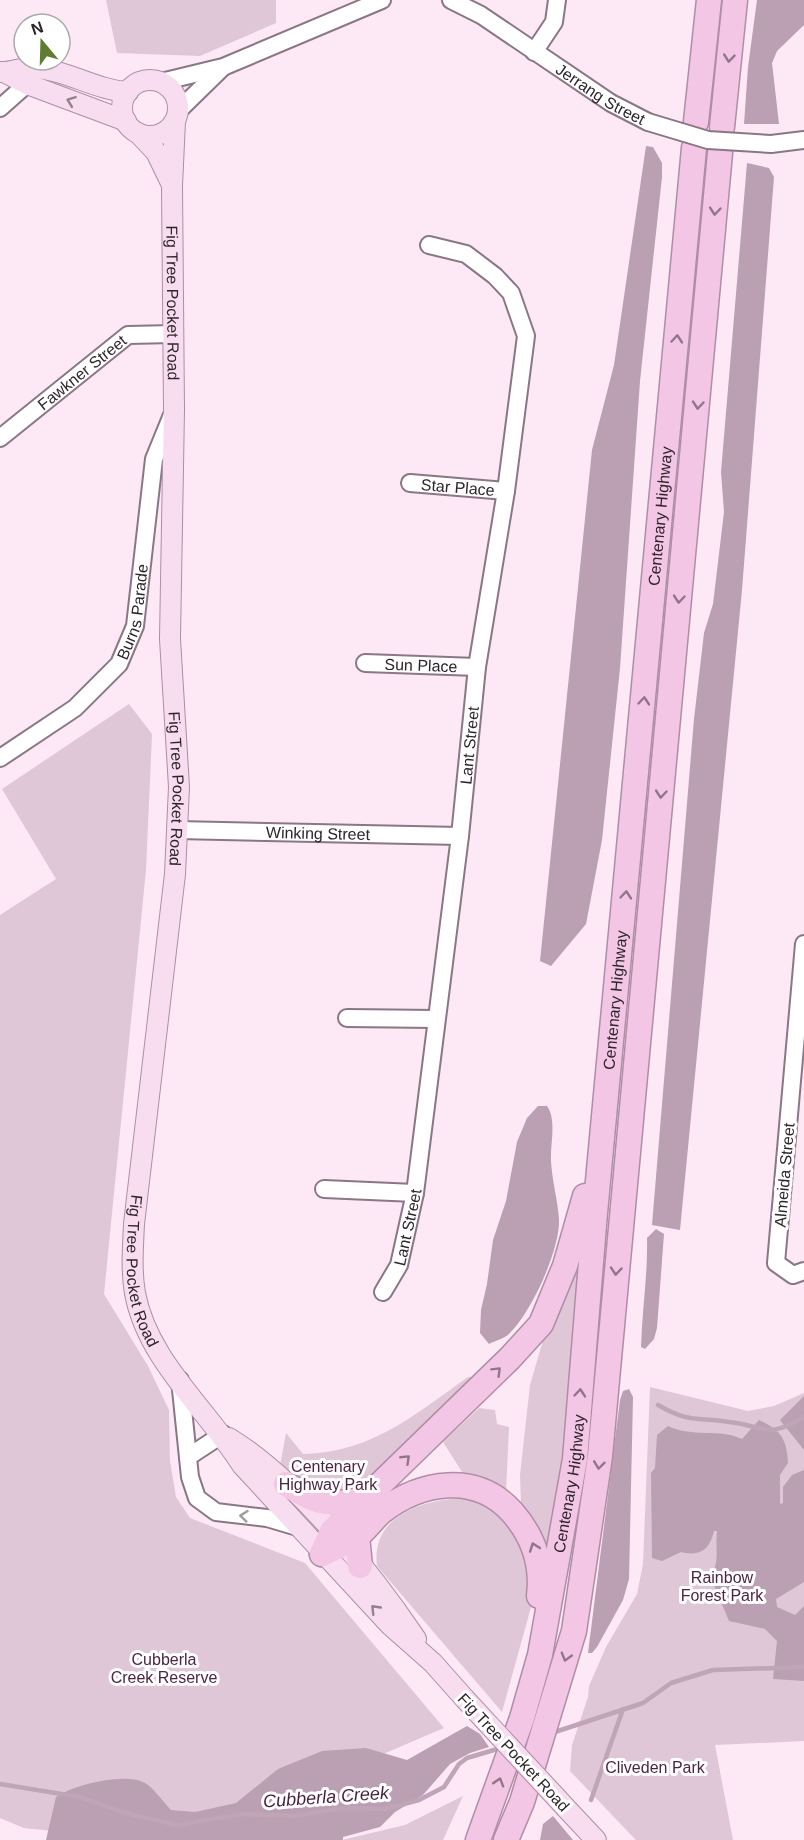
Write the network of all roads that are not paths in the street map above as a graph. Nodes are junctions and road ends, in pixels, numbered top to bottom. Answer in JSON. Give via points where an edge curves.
{"nodes":[{"id":1,"x":382,"y":0,"type":"edge"},
{"id":2,"x":451,"y":0,"type":"edge"},
{"id":3,"x":557,"y":0,"type":"edge"},
{"id":4,"x":709,"y":0,"type":"edge"},
{"id":5,"x":735,"y":0,"type":"edge"},
{"id":6,"x":534,"y":52,"type":"junction"},
{"id":7,"x":222,"y":67,"type":"junction"},
{"id":8,"x":2,"y":72,"type":"edge"},
{"id":9,"x":30,"y":76,"type":"junction"},
{"id":10,"x":161,"y":82,"type":"junction"},
{"id":11,"x":128,"y":92,"type":"junction"},
{"id":12,"x":0,"y":108,"type":"edge"},
{"id":13,"x":177,"y":116,"type":"junction"},
{"id":14,"x":696,"y":122,"type":"dead end"},
{"id":15,"x":132,"y":127,"type":"junction"},
{"id":16,"x":722,"y":127,"type":"dead end"},
{"id":17,"x":804,"y":140,"type":"edge"},
{"id":18,"x":694,"y":148,"type":"dead end"},
{"id":19,"x":720,"y":153,"type":"dead end"},
{"id":20,"x":172,"y":186,"type":"junction"},
{"id":21,"x":429,"y":244,"type":"dead end"},
{"id":22,"x":173,"y":334,"type":"junction"},
{"id":23,"x":174,"y":410,"type":"junction"},
{"id":24,"x":0,"y":438,"type":"edge"},
{"id":25,"x":410,"y":483,"type":"dead end"},
{"id":26,"x":506,"y":491,"type":"junction"},
{"id":27,"x":365,"y":663,"type":"dead end"},
{"id":28,"x":477,"y":668,"type":"junction"},
{"id":29,"x":0,"y":758,"type":"edge"},
{"id":30,"x":177,"y":830,"type":"junction"},
{"id":31,"x":460,"y":837,"type":"junction"},
{"id":32,"x":804,"y":944,"type":"edge"},
{"id":33,"x":347,"y":1018,"type":"dead end"},
{"id":34,"x":435,"y":1019,"type":"junction"},
{"id":35,"x":611,"y":1058,"type":"junction"},
{"id":36,"x":324,"y":1189,"type":"dead end"},
{"id":37,"x":415,"y":1193,"type":"junction"},
{"id":38,"x":804,"y":1271,"type":"edge"},
{"id":39,"x":383,"y":1292,"type":"dead end"},
{"id":40,"x":180,"y":1380,"type":"junction"},
{"id":41,"x":223,"y":1434,"type":"junction"},
{"id":42,"x":188,"y":1457,"type":"junction"},
{"id":43,"x":285,"y":1484,"type":"junction"},
{"id":44,"x":364,"y":1499,"type":"junction"},
{"id":45,"x":301,"y":1528,"type":"junction"},
{"id":46,"x":339,"y":1541,"type":"junction"},
{"id":47,"x":360,"y":1566,"type":"joint"},
{"id":48,"x":549,"y":1617,"type":"junction"},
{"id":49,"x":433,"y":1663,"type":"junction"},
{"id":50,"x":522,"y":1802,"type":"junction"},
{"id":51,"x":478,"y":1840,"type":"edge"},
{"id":52,"x":507,"y":1840,"type":"edge"},
{"id":53,"x":522,"y":1840,"type":"edge"},
{"id":54,"x":596,"y":1840,"type":"edge"}],
"edges":[{"from":1,"to":7,"type":"street"},
{"from":2,"to":6,"type":"street","name":"Jerrang Street","via":[[481,15]]},
{"from":3,"to":6,"type":"street","via":[[554,22]]},
{"from":4,"to":14,"type":"highway"},
{"from":5,"to":16,"type":"highway","one_way":true},
{"from":6,"to":17,"type":"street","name":"Jerrang Street","bridge":true,"via":[[611,103],[648,122],[708,140],[771,144]]},
{"from":7,"to":10,"type":"street"},
{"from":7,"to":13,"type":"street"},
{"from":8,"to":9,"type":"main road","name":"Fig Tree Pocket Road"},
{"from":9,"to":11,"type":"main road","name":"Fig Tree Pocket Road","via":[[77,76],[109,90]]},
{"from":9,"to":12,"type":"street"},
{"from":15,"to":9,"type":"main road","name":"Fig Tree Pocket Road","one_way":true},
{"from":10,"to":11,"type":"main road","via":[[143,82]]},
{"from":10,"to":13,"type":"main road","via":[[174,94]]},
{"from":11,"to":15,"type":"main road","via":[[123,106]]},
{"from":13,"to":15,"type":"main road","via":[[170,128],[155,136]]},
{"from":13,"to":20,"type":"main road","name":"Fig Tree Pocket Road"},
{"from":15,"to":20,"type":"main road","name":"Fig Tree Pocket Road","via":[[156,152]]},
{"from":35,"to":18,"type":"highway","name":"Centenary Highway","one_way":true},
{"from":19,"to":50,"type":"highway","name":"Centenary Highway","one_way":true,"via":[[600,1456],[574,1631]]},
{"from":20,"to":22,"type":"main road","name":"Fig Tree Pocket Road"},
{"from":21,"to":26,"type":"street","name":"Lant Street","via":[[466,254],[485,268],[511,293],[521,315],[526,336]]},
{"from":22,"to":23,"type":"main road","name":"Fig Tree Pocket Road"},
{"from":22,"to":24,"type":"street","name":"Fawkner Street","via":[[128,335]]},
{"from":23,"to":29,"type":"street","name":"Burns Parade","via":[[154,459],[135,626],[119,664],[75,708]]},
{"from":23,"to":30,"type":"main road","name":"Fig Tree Pocket Road","via":[[170,639],[179,787]]},
{"from":25,"to":26,"type":"street","name":"Star Place"},
{"from":26,"to":28,"type":"street","name":"Lant Street"},
{"from":27,"to":28,"type":"street","name":"Sun Place"},
{"from":28,"to":31,"type":"street","name":"Lant Street"},
{"from":30,"to":31,"type":"street","name":"Winking Street"},
{"from":30,"to":40,"type":"main road","name":"Fig Tree Pocket Road","via":[[132,1264],[141,1316],[149,1335]]},
{"from":31,"to":34,"type":"street","name":"Lant Street"},
{"from":32,"to":38,"type":"street","name":"Almeida Street","via":[[776,1263],[793,1275]]},
{"from":33,"to":34,"type":"street"},
{"from":34,"to":37,"type":"street","name":"Lant Street"},
{"from":44,"to":35,"type":"highway","one_way":true,"via":[[541,1324],[581,1214]]},
{"from":48,"to":35,"type":"highway","name":"Centenary Highway","one_way":true,"via":[[575,1459]]},
{"from":36,"to":37,"type":"street"},
{"from":37,"to":39,"type":"street","name":"Lant Street","via":[[399,1265]]},
{"from":40,"to":41,"type":"main road","name":"Fig Tree Pocket Road"},
{"from":40,"to":42,"type":"street"},
{"from":41,"to":42,"type":"street"},
{"from":41,"to":43,"type":"main road","name":"Fig Tree Pocket Road","via":[[255,1455]]},
{"from":41,"to":45,"type":"main road","name":"Fig Tree Pocket Road","via":[[242,1464]]},
{"from":45,"to":42,"type":"street","one_way":true,"via":[[267,1518],[216,1512],[193,1491]]},
{"from":43,"to":44,"type":"highway","via":[[312,1500],[328,1503]]},
{"from":43,"to":46,"type":"main road","name":"Fig Tree Pocket Road"},
{"from":44,"to":46,"type":"highway"},
{"from":45,"to":46,"type":"main road","name":"Fig Tree Pocket Road"},
{"from":46,"to":47,"type":"highway","via":[[357,1553]]},
{"from":48,"to":46,"type":"highway","one_way":true,"via":[[539,1598],[540,1566],[532,1540],[493,1494],[463,1484],[432,1487],[398,1502]]},
{"from":49,"to":46,"type":"main road","name":"Fig Tree Pocket Road","one_way":true,"via":[[390,1625]]},
{"from":47,"to":49,"type":"main road","name":"Fig Tree Pocket Road"},
{"from":51,"to":48,"type":"highway","name":"Centenary Highway","one_way":true,"via":[[522,1718]]},
{"from":49,"to":54,"type":"main road","name":"Fig Tree Pocket Road","bridge":true},
{"from":50,"to":52,"type":"highway","name":"Centenary Highway"},
{"from":50,"to":53,"type":"highway"}]}
